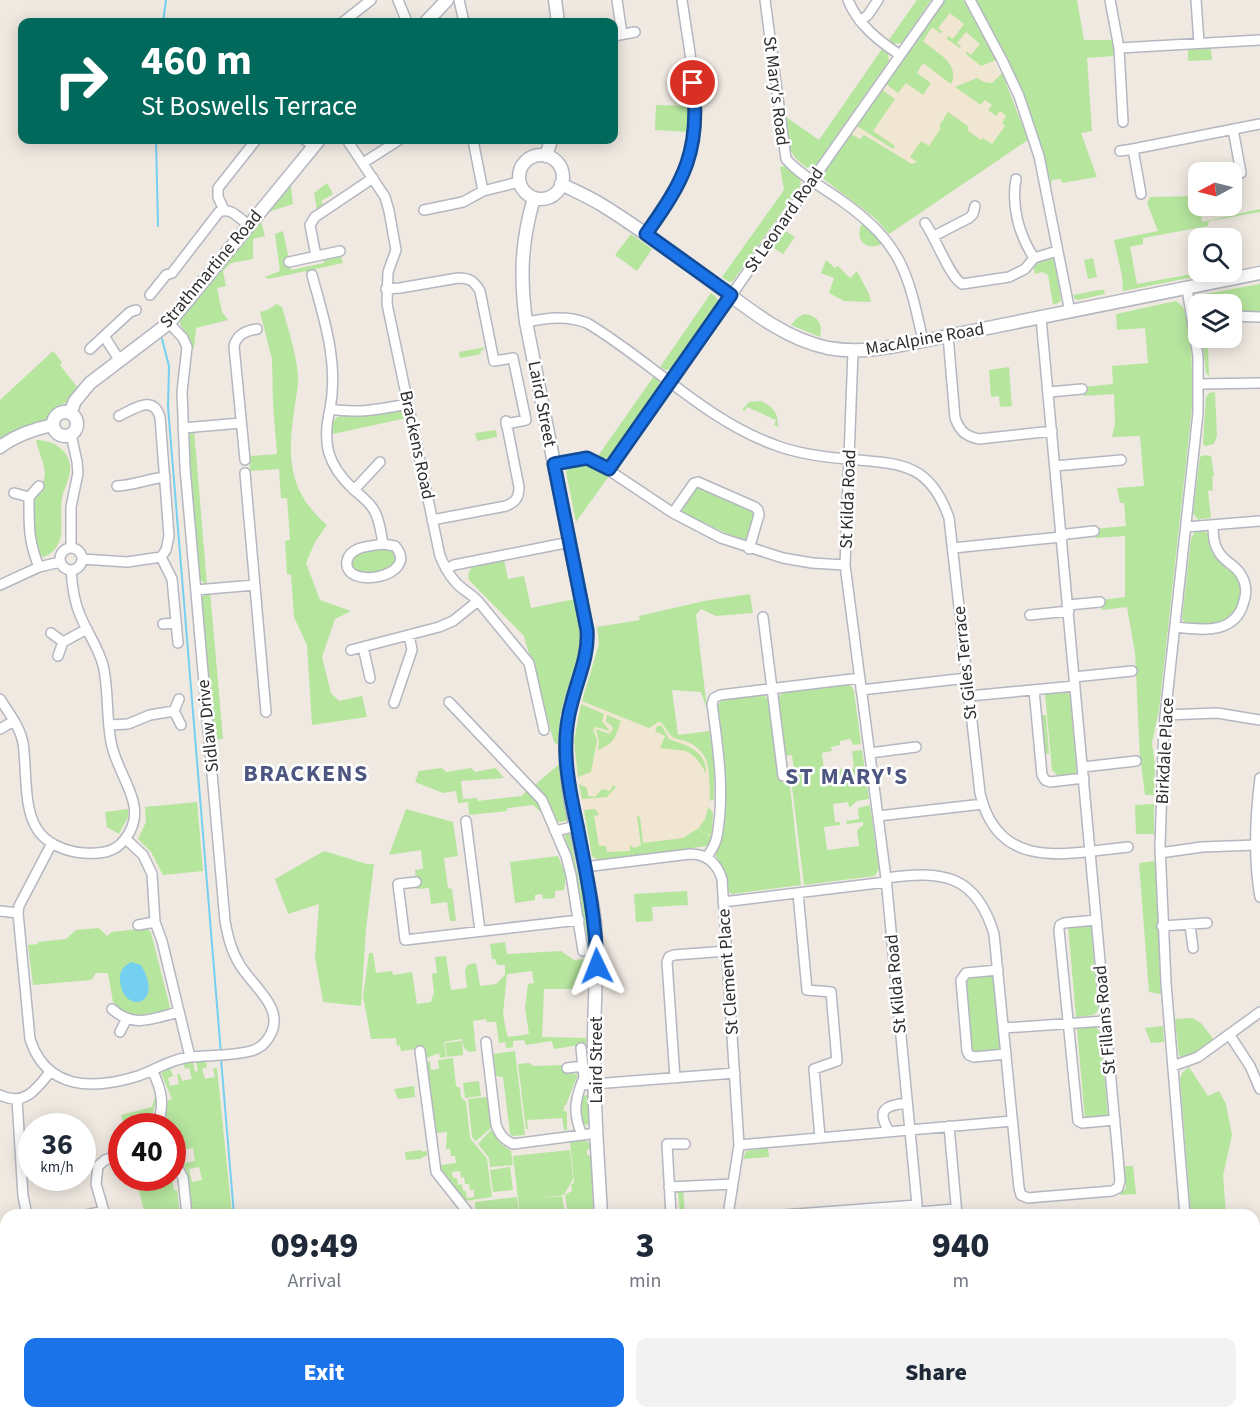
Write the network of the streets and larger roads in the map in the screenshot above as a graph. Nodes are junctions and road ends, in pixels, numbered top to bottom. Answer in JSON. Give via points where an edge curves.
{"nodes":[{"id":1,"x":372,"y":0,"type":"edge"},
{"id":2,"x":398,"y":0,"type":"edge"},
{"id":3,"x":447,"y":0,"type":"edge"},
{"id":4,"x":459,"y":0,"type":"edge"},
{"id":5,"x":555,"y":0,"type":"edge"},
{"id":6,"x":617,"y":0,"type":"edge"},
{"id":7,"x":682,"y":0,"type":"edge"},
{"id":8,"x":765,"y":0,"type":"edge"},
{"id":9,"x":848,"y":0,"type":"edge"},
{"id":10,"x":878,"y":0,"type":"edge"},
{"id":11,"x":939,"y":0,"type":"edge"},
{"id":12,"x":970,"y":0,"type":"edge"},
{"id":13,"x":1110,"y":0,"type":"edge"},
{"id":14,"x":1196,"y":0,"type":"edge"},
{"id":15,"x":359,"y":4,"type":"edge"},
{"id":16,"x":347,"y":18,"type":"edge"},
{"id":17,"x":405,"y":18,"type":"edge"},
{"id":18,"x":430,"y":18,"type":"edge"},
{"id":19,"x":463,"y":18,"type":"edge"},
{"id":20,"x":557,"y":18,"type":"edge"},
{"id":21,"x":618,"y":18,"type":"edge"},
{"id":22,"x":860,"y":21,"type":"junction"},
{"id":23,"x":635,"y":32,"type":"dead end"},
{"id":24,"x":618,"y":35,"type":"edge"},
{"id":25,"x":1260,"y":40,"type":"edge"},
{"id":26,"x":1198,"y":43,"type":"junction"},
{"id":27,"x":1119,"y":48,"type":"junction"},
{"id":28,"x":900,"y":55,"type":"junction"},
{"id":29,"x":1123,"y":122,"type":"dead end"},
{"id":30,"x":1260,"y":124,"type":"edge"},
{"id":31,"x":1233,"y":129,"type":"junction"},
{"id":32,"x":310,"y":144,"type":"edge"},
{"id":33,"x":350,"y":144,"type":"edge"},
{"id":34,"x":390,"y":144,"type":"edge"},
{"id":35,"x":474,"y":144,"type":"edge"},
{"id":36,"x":550,"y":144,"type":"edge"},
{"id":37,"x":254,"y":147,"type":"edge"},
{"id":38,"x":1133,"y":149,"type":"junction"},
{"id":39,"x":1120,"y":151,"type":"dead end"},
{"id":40,"x":546,"y":156,"type":"junction"},
{"id":41,"x":1238,"y":162,"type":"edge"},
{"id":42,"x":363,"y":163,"type":"junction"},
{"id":43,"x":372,"y":178,"type":"junction"},
{"id":44,"x":1016,"y":179,"type":"dead end"},
{"id":45,"x":813,"y":180,"type":"junction"},
{"id":46,"x":519,"y":182,"type":"junction"},
{"id":47,"x":561,"y":184,"type":"junction"},
{"id":48,"x":483,"y":191,"type":"junction"},
{"id":49,"x":1141,"y":194,"type":"dead end"},
{"id":50,"x":534,"y":198,"type":"junction"},
{"id":51,"x":975,"y":206,"type":"dead end"},
{"id":52,"x":224,"y":210,"type":"junction"},
{"id":53,"x":424,"y":210,"type":"dead end"},
{"id":54,"x":925,"y":223,"type":"dead end"},
{"id":55,"x":248,"y":225,"type":"junction"},
{"id":56,"x":646,"y":234,"type":"junction"},
{"id":57,"x":934,"y":236,"type":"junction"},
{"id":58,"x":340,"y":251,"type":"dead end"},
{"id":59,"x":1057,"y":251,"type":"junction"},
{"id":60,"x":316,"y":256,"type":"junction"},
{"id":61,"x":1034,"y":258,"type":"junction"},
{"id":62,"x":289,"y":262,"type":"dead end"},
{"id":63,"x":1260,"y":273,"type":"edge"},
{"id":64,"x":312,"y":274,"type":"dead end"},
{"id":65,"x":386,"y":289,"type":"junction"},
{"id":66,"x":1187,"y":289,"type":"junction"},
{"id":67,"x":150,"y":295,"type":"dead end"},
{"id":68,"x":731,"y":295,"type":"junction"},
{"id":69,"x":136,"y":310,"type":"dead end"},
{"id":70,"x":1070,"y":312,"type":"junction"},
{"id":71,"x":1242,"y":316,"type":"edge"},
{"id":72,"x":1260,"y":317,"type":"edge"},
{"id":73,"x":1041,"y":318,"type":"junction"},
{"id":74,"x":526,"y":322,"type":"junction"},
{"id":75,"x":169,"y":323,"type":"junction"},
{"id":76,"x":257,"y":329,"type":"dead end"},
{"id":77,"x":104,"y":336,"type":"junction"},
{"id":78,"x":948,"y":336,"type":"junction"},
{"id":79,"x":923,"y":341,"type":"junction"},
{"id":80,"x":90,"y":349,"type":"dead end"},
{"id":81,"x":853,"y":351,"type":"junction"},
{"id":82,"x":120,"y":361,"type":"junction"},
{"id":83,"x":671,"y":382,"type":"junction"},
{"id":84,"x":1260,"y":383,"type":"edge"},
{"id":85,"x":1200,"y":384,"type":"junction"},
{"id":86,"x":1082,"y":389,"type":"dead end"},
{"id":87,"x":1049,"y":392,"type":"junction"},
{"id":88,"x":408,"y":404,"type":"junction"},
{"id":89,"x":330,"y":409,"type":"junction"},
{"id":90,"x":70,"y":413,"type":"junction"},
{"id":91,"x":119,"y":416,"type":"dead end"},
{"id":92,"x":241,"y":423,"type":"junction"},
{"id":93,"x":53,"y":425,"type":"junction"},
{"id":94,"x":183,"y":428,"type":"junction"},
{"id":95,"x":1052,"y":431,"type":"junction"},
{"id":96,"x":71,"y":434,"type":"junction"},
{"id":97,"x":0,"y":447,"type":"edge"},
{"id":98,"x":245,"y":460,"type":"dead end"},
{"id":99,"x":849,"y":460,"type":"junction"},
{"id":100,"x":1121,"y":460,"type":"dead end"},
{"id":101,"x":381,"y":462,"type":"dead end"},
{"id":102,"x":554,"y":464,"type":"junction"},
{"id":103,"x":1055,"y":466,"type":"junction"},
{"id":104,"x":609,"y":469,"type":"junction"},
{"id":105,"x":245,"y":473,"type":"dead end"},
{"id":106,"x":165,"y":477,"type":"junction"},
{"id":107,"x":39,"y":486,"type":"dead end"},
{"id":108,"x":117,"y":486,"type":"dead end"},
{"id":109,"x":354,"y":490,"type":"junction"},
{"id":110,"x":14,"y":493,"type":"dead end"},
{"id":111,"x":29,"y":497,"type":"junction"},
{"id":112,"x":673,"y":513,"type":"junction"},
{"id":113,"x":432,"y":520,"type":"junction"},
{"id":114,"x":1260,"y":521,"type":"edge"},
{"id":115,"x":1213,"y":525,"type":"junction"},
{"id":116,"x":1186,"y":527,"type":"junction"},
{"id":117,"x":1094,"y":531,"type":"dead end"},
{"id":118,"x":1061,"y":537,"type":"junction"},
{"id":119,"x":570,"y":542,"type":"junction"},
{"id":120,"x":383,"y":544,"type":"junction"},
{"id":121,"x":71,"y":548,"type":"junction"},
{"id":122,"x":953,"y":548,"type":"junction"},
{"id":123,"x":749,"y":549,"type":"junction"},
{"id":124,"x":161,"y":558,"type":"junction"},
{"id":125,"x":82,"y":559,"type":"junction"},
{"id":126,"x":60,"y":562,"type":"junction"},
{"id":127,"x":845,"y":566,"type":"junction"},
{"id":128,"x":39,"y":567,"type":"junction"},
{"id":129,"x":446,"y":569,"type":"junction"},
{"id":130,"x":71,"y":570,"type":"junction"},
{"id":131,"x":0,"y":585,"type":"edge"},
{"id":132,"x":255,"y":585,"type":"junction"},
{"id":133,"x":196,"y":590,"type":"junction"},
{"id":134,"x":478,"y":601,"type":"junction"},
{"id":135,"x":1100,"y":602,"type":"dead end"},
{"id":136,"x":1068,"y":608,"type":"junction"},
{"id":137,"x":1030,"y":615,"type":"dead end"},
{"id":138,"x":763,"y":617,"type":"dead end"},
{"id":139,"x":176,"y":623,"type":"junction"},
{"id":140,"x":163,"y":624,"type":"dead end"},
{"id":141,"x":1175,"y":627,"type":"junction"},
{"id":142,"x":87,"y":629,"type":"junction"},
{"id":143,"x":51,"y":633,"type":"dead end"},
{"id":144,"x":409,"y":635,"type":"junction"},
{"id":145,"x":63,"y":642,"type":"junction"},
{"id":146,"x":178,"y":643,"type":"dead end"},
{"id":147,"x":363,"y":647,"type":"junction"},
{"id":148,"x":351,"y":650,"type":"dead end"},
{"id":149,"x":58,"y":656,"type":"dead end"},
{"id":150,"x":1132,"y":671,"type":"dead end"},
{"id":151,"x":370,"y":678,"type":"dead end"},
{"id":152,"x":860,"y":678,"type":"junction"},
{"id":153,"x":967,"y":678,"type":"junction"},
{"id":154,"x":1075,"y":681,"type":"junction"},
{"id":155,"x":772,"y":689,"type":"junction"},
{"id":156,"x":861,"y":690,"type":"junction"},
{"id":157,"x":1034,"y":690,"type":"junction"},
{"id":158,"x":969,"y":696,"type":"junction"},
{"id":159,"x":0,"y":699,"type":"edge"},
{"id":160,"x":179,"y":699,"type":"dead end"},
{"id":161,"x":398,"y":699,"type":"dead end"},
{"id":162,"x":449,"y":702,"type":"dead end"},
{"id":163,"x":174,"y":711,"type":"junction"},
{"id":164,"x":266,"y":712,"type":"dead end"},
{"id":165,"x":1165,"y":715,"type":"junction"},
{"id":166,"x":1260,"y":720,"type":"edge"},
{"id":167,"x":14,"y":721,"type":"junction"},
{"id":168,"x":109,"y":725,"type":"junction"},
{"id":169,"x":181,"y":725,"type":"dead end"},
{"id":170,"x":0,"y":729,"type":"edge"},
{"id":171,"x":544,"y":730,"type":"dead end"},
{"id":172,"x":916,"y":747,"type":"dead end"},
{"id":173,"x":870,"y":753,"type":"junction"},
{"id":174,"x":1137,"y":761,"type":"dead end"},
{"id":175,"x":1083,"y":767,"type":"junction"},
{"id":176,"x":783,"y":776,"type":"dead end"},
{"id":177,"x":1084,"y":778,"type":"junction"},
{"id":178,"x":1260,"y":779,"type":"edge"},
{"id":179,"x":983,"y":804,"type":"junction"},
{"id":180,"x":878,"y":816,"type":"junction"},
{"id":181,"x":466,"y":821,"type":"dead end"},
{"id":182,"x":577,"y":826,"type":"junction"},
{"id":183,"x":555,"y":831,"type":"junction"},
{"id":184,"x":126,"y":838,"type":"junction"},
{"id":185,"x":52,"y":843,"type":"junction"},
{"id":186,"x":1256,"y":845,"type":"junction"},
{"id":187,"x":1128,"y":847,"type":"dead end"},
{"id":188,"x":1090,"y":851,"type":"junction"},
{"id":189,"x":1160,"y":853,"type":"junction"},
{"id":190,"x":707,"y":857,"type":"junction"},
{"id":191,"x":584,"y":867,"type":"junction"},
{"id":192,"x":886,"y":880,"type":"junction"},
{"id":193,"x":416,"y":882,"type":"dead end"},
{"id":194,"x":798,"y":893,"type":"junction"},
{"id":195,"x":1260,"y":897,"type":"edge"},
{"id":196,"x":723,"y":902,"type":"junction"},
{"id":197,"x":0,"y":911,"type":"edge"},
{"id":198,"x":18,"y":913,"type":"junction"},
{"id":199,"x":579,"y":920,"type":"junction"},
{"id":200,"x":1096,"y":920,"type":"junction"},
{"id":201,"x":155,"y":922,"type":"junction"},
{"id":202,"x":1207,"y":923,"type":"dead end"},
{"id":203,"x":1190,"y":925,"type":"junction"},
{"id":204,"x":138,"y":926,"type":"dead end"},
{"id":205,"x":1162,"y":927,"type":"junction"},
{"id":206,"x":480,"y":931,"type":"junction"},
{"id":207,"x":1192,"y":948,"type":"dead end"},
{"id":208,"x":583,"y":951,"type":"dead end"},
{"id":209,"x":727,"y":951,"type":"junction"},
{"id":210,"x":998,"y":970,"type":"junction"},
{"id":211,"x":112,"y":1009,"type":"dead end"},
{"id":212,"x":179,"y":1011,"type":"junction"},
{"id":213,"x":1260,"y":1012,"type":"edge"},
{"id":214,"x":126,"y":1020,"type":"junction"},
{"id":215,"x":1106,"y":1021,"type":"junction"},
{"id":216,"x":1067,"y":1024,"type":"junction"},
{"id":217,"x":1004,"y":1028,"type":"junction"},
{"id":218,"x":120,"y":1032,"type":"dead end"},
{"id":219,"x":1229,"y":1034,"type":"junction"},
{"id":220,"x":486,"y":1042,"type":"dead end"},
{"id":221,"x":581,"y":1048,"type":"dead end"},
{"id":222,"x":420,"y":1050,"type":"dead end"},
{"id":223,"x":1006,"y":1054,"type":"junction"},
{"id":224,"x":190,"y":1057,"type":"junction"},
{"id":225,"x":583,"y":1066,"type":"junction"},
{"id":226,"x":1173,"y":1066,"type":"junction"},
{"id":227,"x":567,"y":1068,"type":"dead end"},
{"id":228,"x":152,"y":1070,"type":"junction"},
{"id":229,"x":50,"y":1072,"type":"junction"},
{"id":230,"x":735,"y":1073,"type":"junction"},
{"id":231,"x":675,"y":1078,"type":"junction"},
{"id":232,"x":595,"y":1084,"type":"junction"},
{"id":233,"x":581,"y":1085,"type":"junction"},
{"id":234,"x":1260,"y":1089,"type":"edge"},
{"id":235,"x":0,"y":1095,"type":"edge"},
{"id":236,"x":17,"y":1099,"type":"junction"},
{"id":237,"x":908,"y":1103,"type":"junction"},
{"id":238,"x":162,"y":1113,"type":"edge"},
{"id":239,"x":1114,"y":1120,"type":"junction"},
{"id":240,"x":1012,"y":1121,"type":"junction"},
{"id":241,"x":949,"y":1126,"type":"junction"},
{"id":242,"x":910,"y":1129,"type":"junction"},
{"id":243,"x":889,"y":1131,"type":"junction"},
{"id":244,"x":597,"y":1132,"type":"junction"},
{"id":245,"x":582,"y":1135,"type":"junction"},
{"id":246,"x":820,"y":1137,"type":"junction"},
{"id":247,"x":685,"y":1144,"type":"dead end"},
{"id":248,"x":739,"y":1145,"type":"junction"},
{"id":249,"x":108,"y":1159,"type":"edge"},
{"id":250,"x":733,"y":1184,"type":"junction"},
{"id":251,"x":669,"y":1187,"type":"junction"},
{"id":252,"x":184,"y":1191,"type":"edge"},
{"id":253,"x":26,"y":1209,"type":"edge"},
{"id":254,"x":104,"y":1209,"type":"edge"},
{"id":255,"x":186,"y":1209,"type":"edge"},
{"id":256,"x":465,"y":1209,"type":"edge"},
{"id":257,"x":601,"y":1209,"type":"edge"},
{"id":258,"x":671,"y":1209,"type":"edge"},
{"id":259,"x":729,"y":1209,"type":"edge"},
{"id":260,"x":918,"y":1209,"type":"edge"},
{"id":261,"x":956,"y":1209,"type":"edge"},
{"id":262,"x":1185,"y":1209,"type":"edge"}],
"edges":[{"from":1,"to":15,"type":"street"},
{"from":2,"to":17,"type":"street"},
{"from":3,"to":18,"type":"street"},
{"from":4,"to":19,"type":"street"},
{"from":5,"to":20,"type":"street"},
{"from":6,"to":21,"type":"street"},
{"from":7,"to":56,"type":"street","via":[[696,106],[695,132],[682,178]]},
{"from":8,"to":45,"type":"street","name":"St Mary's Road","via":[[784,152],[791,164]]},
{"from":9,"to":22,"type":"street"},
{"from":10,"to":22,"type":"street"},
{"from":11,"to":28,"type":"street","name":"St Leonard Road"},
{"from":12,"to":59,"type":"street","via":[[1023,108],[1039,156]]},
{"from":13,"to":27,"type":"street"},
{"from":14,"to":26,"type":"street"},
{"from":15,"to":16,"type":"street"},
{"from":22,"to":28,"type":"street"},
{"from":23,"to":24,"type":"street"},
{"from":25,"to":26,"type":"street"},
{"from":26,"to":27,"type":"street"},
{"from":27,"to":29,"type":"street"},
{"from":28,"to":45,"type":"street","name":"St Leonard Road"},
{"from":30,"to":31,"type":"street"},
{"from":31,"to":38,"type":"street"},
{"from":31,"to":41,"type":"street"},
{"from":32,"to":55,"type":"street","name":"Strathmartine Road"},
{"from":33,"to":42,"type":"street","name":"Brackens Road"},
{"from":34,"to":42,"type":"street"},
{"from":35,"to":48,"type":"street"},
{"from":36,"to":40,"type":"street"},
{"from":37,"to":52,"type":"street","via":[[218,188]]},
{"from":38,"to":39,"type":"street"},
{"from":38,"to":49,"type":"street"},
{"from":40,"to":46,"type":"street","via":[[538,155],[525,162]]},
{"from":40,"to":47,"type":"street","via":[[561,170]]},
{"from":42,"to":43,"type":"street","name":"Brackens Road"},
{"from":43,"to":60,"type":"street","via":[[315,217],[310,225]]},
{"from":43,"to":65,"type":"street","name":"Brackens Road","via":[[385,197],[396,250]]},
{"from":44,"to":61,"type":"street","via":[[1011,216]]},
{"from":45,"to":68,"type":"street","name":"St Leonard Road"},
{"from":45,"to":79,"type":"street","name":"St Mary's Road","via":[[866,218],[895,252],[913,295]]},
{"from":46,"to":48,"type":"street"},
{"from":46,"to":50,"type":"street"},
{"from":47,"to":50,"type":"street","via":[[551,196]]},
{"from":47,"to":56,"type":"street","name":"MacAlpine Road","via":[[601,204]]},
{"from":48,"to":53,"type":"street","via":[[463,202]]},
{"from":50,"to":74,"type":"street","name":"Laird Street","via":[[521,270]]},
{"from":51,"to":57,"type":"street","via":[[969,218]]},
{"from":52,"to":55,"type":"street","via":[[231,210]]},
{"from":52,"to":67,"type":"street"},
{"from":54,"to":57,"type":"street"},
{"from":55,"to":75,"type":"street","name":"Strathmartine Road"},
{"from":56,"to":68,"type":"street","name":"MacAlpine Road"},
{"from":57,"to":61,"type":"street","via":[[951,275],[962,284],[1009,277],[1025,269]]},
{"from":58,"to":60,"type":"street"},
{"from":59,"to":61,"type":"street"},
{"from":59,"to":70,"type":"street"},
{"from":60,"to":62,"type":"street"},
{"from":63,"to":66,"type":"street","name":"MacAlpine Road"},
{"from":64,"to":89,"type":"street","via":[[320,285],[332,355]]},
{"from":65,"to":88,"type":"street","name":"Brackens Road"},
{"from":65,"to":113,"type":"street","via":[[458,278],[475,282],[480,291],[488,355],[494,362],[513,358],[526,420],[504,425],[519,487],[519,496],[513,503]]},
{"from":66,"to":70,"type":"street","name":"MacAlpine Road"},
{"from":66,"to":85,"type":"street","name":"Birkdale Place"},
{"from":68,"to":81,"type":"street","name":"MacAlpine Road","via":[[777,328],[804,341]]},
{"from":68,"to":83,"type":"street","name":"St Leonard Road"},
{"from":69,"to":77,"type":"street"},
{"from":70,"to":73,"type":"street","name":"MacAlpine Road"},
{"from":71,"to":72,"type":"street"},
{"from":73,"to":78,"type":"street","name":"MacAlpine Road"},
{"from":73,"to":87,"type":"street","name":"St Fillans Road"},
{"from":74,"to":83,"type":"street","name":"St Giles Terrace","via":[[560,317],[588,323]]},
{"from":74,"to":102,"type":"street","name":"Laird Street"},
{"from":75,"to":82,"type":"street","name":"Strathmartine Road"},
{"from":75,"to":94,"type":"street","name":"Sidlaw Drive","via":[[187,347]]},
{"from":76,"to":92,"type":"street","via":[[236,338],[234,346]]},
{"from":77,"to":80,"type":"street"},
{"from":77,"to":82,"type":"street"},
{"from":78,"to":79,"type":"street","name":"MacAlpine Road"},
{"from":78,"to":95,"type":"street","via":[[959,429],[979,439]]},
{"from":79,"to":81,"type":"street","name":"MacAlpine Road"},
{"from":81,"to":99,"type":"street","name":"St Kilda Road"},
{"from":82,"to":90,"type":"street","name":"Strathmartine Road","via":[[81,392]]},
{"from":83,"to":99,"type":"street","name":"St Giles Terrace","via":[[726,421],[776,446]]},
{"from":83,"to":104,"type":"street","name":"St Leonard Road"},
{"from":84,"to":85,"type":"street"},
{"from":85,"to":116,"type":"street","name":"Birkdale Place"},
{"from":86,"to":87,"type":"street"},
{"from":87,"to":95,"type":"street","name":"St Fillans Road"},
{"from":88,"to":89,"type":"street","via":[[367,412]]},
{"from":88,"to":113,"type":"street","name":"Brackens Road"},
{"from":89,"to":109,"type":"street","via":[[326,445],[335,468]]},
{"from":90,"to":93,"type":"street","name":"Strathmartine Road","via":[[58,414]]},
{"from":90,"to":96,"type":"street","via":[[77,421]]},
{"from":91,"to":106,"type":"street","via":[[146,404],[158,409]]},
{"from":92,"to":94,"type":"street"},
{"from":92,"to":98,"type":"street"},
{"from":93,"to":96,"type":"street","via":[[60,435]]},
{"from":93,"to":97,"type":"street","name":"Strathmartine Road","via":[[12,438]]},
{"from":94,"to":133,"type":"street","name":"Sidlaw Drive"},
{"from":95,"to":103,"type":"street","name":"St Fillans Road"},
{"from":96,"to":121,"type":"street","via":[[78,473],[71,507]]},
{"from":99,"to":122,"type":"street","name":"St Giles Terrace","via":[[891,462],[928,481],[945,504]]},
{"from":99,"to":127,"type":"street","name":"St Kilda Road"},
{"from":100,"to":103,"type":"street"},
{"from":101,"to":109,"type":"street"},
{"from":102,"to":104,"type":"street","via":[[587,458]]},
{"from":102,"to":119,"type":"street","name":"Laird Street"},
{"from":103,"to":118,"type":"street","name":"St Fillans Road"},
{"from":104,"to":112,"type":"street"},
{"from":105,"to":132,"type":"street"},
{"from":106,"to":108,"type":"street"},
{"from":106,"to":124,"type":"street","via":[[169,536]]},
{"from":107,"to":111,"type":"street"},
{"from":109,"to":120,"type":"street","via":[[376,513]]},
{"from":110,"to":111,"type":"street"},
{"from":111,"to":128,"type":"street","via":[[28,535]]},
{"from":112,"to":123,"type":"street"},
{"from":112,"to":123,"type":"street","via":[[698,482],[755,507],[759,515]]},
{"from":113,"to":129,"type":"street","name":"Brackens Road"},
{"from":114,"to":115,"type":"street"},
{"from":115,"to":116,"type":"street"},
{"from":115,"to":141,"type":"street","via":[[1217,551],[1244,581],[1243,607],[1232,623],[1214,630]]},
{"from":116,"to":141,"type":"street","name":"Birkdale Place"},
{"from":117,"to":118,"type":"street"},
{"from":118,"to":122,"type":"street"},
{"from":118,"to":136,"type":"street","name":"St Fillans Road"},
{"from":119,"to":129,"type":"street"},
{"from":119,"to":182,"type":"street","name":"Laird Street","via":[[588,645],[566,732],[567,768]]},
{"from":120,"to":120,"type":"street","via":[[356,549],[350,554],[348,570],[362,578],[396,570],[400,551],[389,543]]},
{"from":121,"to":125,"type":"street"},
{"from":121,"to":126,"type":"street","via":[[64,551]]},
{"from":122,"to":153,"type":"street","name":"St Giles Terrace"},
{"from":123,"to":127,"type":"street","via":[[802,562]]},
{"from":124,"to":125,"type":"street","via":[[127,562]]},
{"from":124,"to":139,"type":"street","via":[[172,579]]},
{"from":125,"to":130,"type":"street","via":[[78,568]]},
{"from":126,"to":128,"type":"street"},
{"from":126,"to":130,"type":"street"},
{"from":127,"to":152,"type":"street","name":"St Kilda Road"},
{"from":128,"to":131,"type":"street"},
{"from":129,"to":134,"type":"street","name":"Brackens Road"},
{"from":130,"to":142,"type":"street","via":[[75,600]]},
{"from":132,"to":133,"type":"street"},
{"from":132,"to":164,"type":"street"},
{"from":133,"to":224,"type":"street","name":"Sidlaw Drive","via":[[226,930],[233,953],[274,1014],[271,1034],[251,1051]]},
{"from":134,"to":144,"type":"street","via":[[453,621]]},
{"from":134,"to":171,"type":"street","name":"Brackens Road","via":[[529,663]]},
{"from":135,"to":136,"type":"street"},
{"from":136,"to":137,"type":"street"},
{"from":136,"to":154,"type":"street","name":"St Fillans Road"},
{"from":138,"to":155,"type":"street","via":[[760,628]]},
{"from":139,"to":140,"type":"street"},
{"from":139,"to":146,"type":"street"},
{"from":141,"to":165,"type":"street","name":"Birkdale Place"},
{"from":142,"to":145,"type":"street"},
{"from":142,"to":168,"type":"street","via":[[96,645],[108,688]]},
{"from":143,"to":145,"type":"street"},
{"from":144,"to":147,"type":"street"},
{"from":144,"to":161,"type":"street","via":[[412,650]]},
{"from":145,"to":149,"type":"street"},
{"from":147,"to":148,"type":"street"},
{"from":147,"to":151,"type":"street"},
{"from":150,"to":154,"type":"street"},
{"from":152,"to":155,"type":"street"},
{"from":152,"to":156,"type":"street","name":"St Kilda Road"},
{"from":153,"to":156,"type":"street"},
{"from":153,"to":158,"type":"street","name":"St Giles Terrace"},
{"from":154,"to":157,"type":"street"},
{"from":154,"to":175,"type":"street","name":"St Fillans Road"},
{"from":155,"to":176,"type":"street"},
{"from":155,"to":190,"type":"street","via":[[714,698],[719,806],[717,837]]},
{"from":156,"to":173,"type":"street","name":"St Kilda Road"},
{"from":157,"to":158,"type":"street"},
{"from":157,"to":177,"type":"street","via":[[1042,775],[1050,782]]},
{"from":158,"to":179,"type":"street","name":"St Giles Terrace"},
{"from":159,"to":167,"type":"street"},
{"from":160,"to":163,"type":"street"},
{"from":162,"to":183,"type":"street","via":[[542,800]]},
{"from":163,"to":168,"type":"street","via":[[128,724]]},
{"from":163,"to":169,"type":"street"},
{"from":165,"to":166,"type":"street","via":[[1217,713]]},
{"from":165,"to":189,"type":"street","name":"Birkdale Place"},
{"from":167,"to":170,"type":"street"},
{"from":167,"to":185,"type":"street","via":[[23,743],[32,820]]},
{"from":168,"to":184,"type":"street","via":[[115,759],[136,808],[135,822]]},
{"from":172,"to":173,"type":"street"},
{"from":173,"to":180,"type":"street","name":"St Kilda Road"},
{"from":174,"to":175,"type":"street"},
{"from":175,"to":177,"type":"street","name":"St Fillans Road"},
{"from":177,"to":188,"type":"street","name":"St Fillans Road"},
{"from":178,"to":186,"type":"street"},
{"from":179,"to":180,"type":"street"},
{"from":179,"to":188,"type":"street","name":"St Giles Terrace","via":[[996,828],[1017,846],[1044,855]]},
{"from":180,"to":192,"type":"street","name":"St Kilda Road"},
{"from":181,"to":206,"type":"street"},
{"from":182,"to":183,"type":"street"},
{"from":182,"to":191,"type":"street","name":"Laird Street"},
{"from":183,"to":199,"type":"street","via":[[572,875]]},
{"from":184,"to":185,"type":"street","via":[[110,851],[99,853],[74,852]]},
{"from":184,"to":201,"type":"street","via":[[149,865],[154,881]]},
{"from":185,"to":198,"type":"street"},
{"from":186,"to":189,"type":"street"},
{"from":186,"to":195,"type":"street"},
{"from":187,"to":188,"type":"street"},
{"from":188,"to":200,"type":"street","name":"St Fillans Road"},
{"from":189,"to":205,"type":"street","name":"Birkdale Place"},
{"from":190,"to":191,"type":"street","via":[[690,854]]},
{"from":190,"to":196,"type":"street","name":"St Clement Place","via":[[719,870]]},
{"from":191,"to":232,"type":"street","name":"Laird Street","via":[[596,949]]},
{"from":192,"to":194,"type":"street"},
{"from":192,"to":210,"type":"street","via":[[927,873],[960,883],[972,892],[989,917]]},
{"from":192,"to":237,"type":"street","name":"St Kilda Road"},
{"from":193,"to":206,"type":"street","via":[[398,884],[405,940]]},
{"from":194,"to":196,"type":"street"},
{"from":194,"to":246,"type":"street","via":[[807,990],[831,992],[837,1061],[814,1069]]},
{"from":196,"to":209,"type":"street","name":"St Clement Place"},
{"from":197,"to":198,"type":"street"},
{"from":198,"to":229,"type":"street","via":[[30,1039],[37,1057]]},
{"from":199,"to":206,"type":"street"},
{"from":199,"to":208,"type":"street"},
{"from":200,"to":215,"type":"street","name":"St Fillans Road"},
{"from":200,"to":216,"type":"street","via":[[1060,926]]},
{"from":201,"to":204,"type":"street"},
{"from":201,"to":212,"type":"street"},
{"from":202,"to":203,"type":"street"},
{"from":203,"to":205,"type":"street"},
{"from":203,"to":207,"type":"street"},
{"from":205,"to":226,"type":"street","name":"Birkdale Place"},
{"from":209,"to":230,"type":"street","name":"St Clement Place"},
{"from":209,"to":231,"type":"street","via":[[669,957]]},
{"from":210,"to":217,"type":"street"},
{"from":210,"to":223,"type":"street","via":[[966,973],[961,980],[967,1051],[974,1057]]},
{"from":211,"to":214,"type":"street"},
{"from":212,"to":214,"type":"street","via":[[146,1020]]},
{"from":212,"to":224,"type":"street"},
{"from":213,"to":219,"type":"street"},
{"from":214,"to":218,"type":"street"},
{"from":215,"to":216,"type":"street"},
{"from":215,"to":239,"type":"street","name":"St Fillans Road"},
{"from":216,"to":217,"type":"street"},
{"from":216,"to":239,"type":"street","via":[[1078,1121]]},
{"from":217,"to":223,"type":"street"},
{"from":219,"to":226,"type":"street","via":[[1198,1058]]},
{"from":219,"to":234,"type":"street"},
{"from":220,"to":245,"type":"street","via":[[496,1125],[505,1140],[513,1144]]},
{"from":221,"to":225,"type":"street"},
{"from":222,"to":256,"type":"street","via":[[436,1172]]},
{"from":223,"to":240,"type":"street"},
{"from":224,"to":228,"type":"street","name":"Sidlaw Drive"},
{"from":225,"to":227,"type":"street"},
{"from":225,"to":233,"type":"street"},
{"from":226,"to":262,"type":"street","name":"Birkdale Place"},
{"from":228,"to":229,"type":"street","name":"Sidlaw Drive","via":[[92,1084],[70,1082]]},
{"from":228,"to":238,"type":"street","via":[[162,1093]]},
{"from":229,"to":236,"type":"street","via":[[33,1093]]},
{"from":230,"to":231,"type":"street"},
{"from":230,"to":248,"type":"street","name":"St Clement Place"},
{"from":231,"to":232,"type":"street"},
{"from":232,"to":233,"type":"street"},
{"from":232,"to":244,"type":"street","name":"Laird Street"},
{"from":233,"to":245,"type":"street","via":[[574,1102],[575,1119]]},
{"from":235,"to":236,"type":"street"},
{"from":236,"to":253,"type":"street"},
{"from":237,"to":242,"type":"street","name":"St Kilda Road"},
{"from":237,"to":243,"type":"street","via":[[885,1108],[883,1121]]},
{"from":239,"to":240,"type":"street","name":"St Fillans Road","via":[[1118,1188],[1028,1198],[1021,1195],[1019,1188]]},
{"from":240,"to":241,"type":"street"},
{"from":241,"to":242,"type":"street"},
{"from":241,"to":261,"type":"street"},
{"from":242,"to":243,"type":"street"},
{"from":242,"to":260,"type":"street","name":"St Kilda Road"},
{"from":243,"to":246,"type":"street"},
{"from":244,"to":245,"type":"street"},
{"from":244,"to":257,"type":"street","name":"Laird Street"},
{"from":246,"to":248,"type":"street"},
{"from":247,"to":251,"type":"street","via":[[667,1144]]},
{"from":248,"to":250,"type":"street","name":"St Clement Place"},
{"from":249,"to":254,"type":"street","via":[[98,1166],[96,1184]]},
{"from":250,"to":251,"type":"street"},
{"from":250,"to":259,"type":"street","name":"St Clement Place"},
{"from":251,"to":258,"type":"street"},
{"from":252,"to":255,"type":"street"}]}
